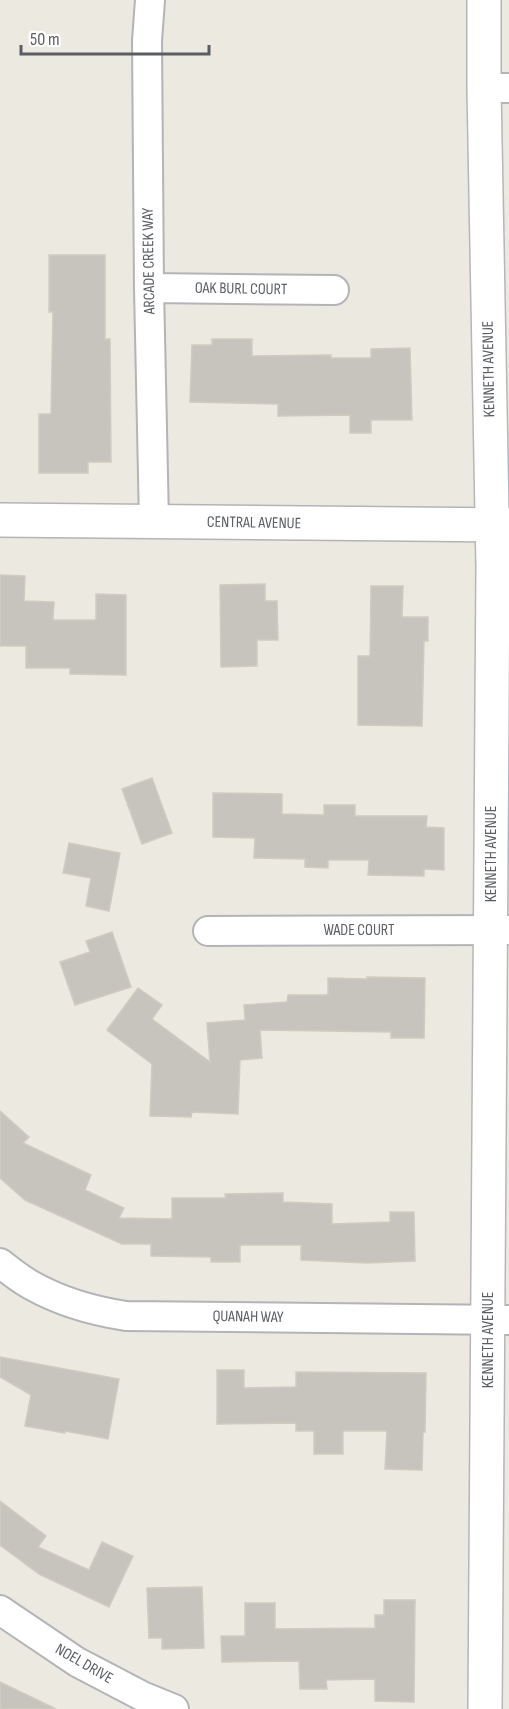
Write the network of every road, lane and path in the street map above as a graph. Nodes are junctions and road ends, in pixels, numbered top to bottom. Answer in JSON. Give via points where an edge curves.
{"nodes":[{"id":1,"x":150,"y":0,"type":"edge"},
{"id":2,"x":484,"y":0,"type":"edge"},
{"id":3,"x":496,"y":88,"type":"edge"},
{"id":4,"x":149,"y":288,"type":"junction"},
{"id":5,"x":334,"y":290,"type":"dead end"},
{"id":6,"x":0,"y":520,"type":"edge"},
{"id":7,"x":154,"y":522,"type":"junction"},
{"id":8,"x":501,"y":525,"type":"edge"},
{"id":9,"x":500,"y":930,"type":"edge"},
{"id":10,"x":208,"y":931,"type":"dead end"},
{"id":11,"x":0,"y":1263,"type":"edge"},
{"id":12,"x":499,"y":1320,"type":"edge"},
{"id":13,"x":0,"y":1610,"type":"edge"},
{"id":14,"x":174,"y":1709,"type":"edge"},
{"id":15,"x":485,"y":1709,"type":"edge"}],
"edges":[{"from":1,"to":4,"type":"street","name":"ARCADE CREEK WAY"},
{"from":2,"to":3,"type":"main road","name":"KENNETH AVENUE"},
{"from":3,"to":8,"type":"main road","name":"KENNETH AVENUE"},
{"from":4,"to":5,"type":"street","name":"OAK BURL COURT"},
{"from":4,"to":7,"type":"street","name":"ARCADE CREEK WAY"},
{"from":6,"to":7,"type":"main road","name":"CENTRAL AVENUE"},
{"from":7,"to":8,"type":"main road","name":"CENTRAL AVENUE"},
{"from":8,"to":9,"type":"main road","name":"KENNETH AVENUE"},
{"from":9,"to":10,"type":"street","name":"WADE COURT"},
{"from":9,"to":12,"type":"main road","name":"KENNETH AVENUE"},
{"from":11,"to":12,"type":"street","name":"QUANAH WAY","via":[[30,1285],[67,1302],[126,1316]]},
{"from":12,"to":15,"type":"main road","name":"KENNETH AVENUE"},
{"from":13,"to":14,"type":"street","name":"NOEL DRIVE","via":[[78,1662]]}]}
